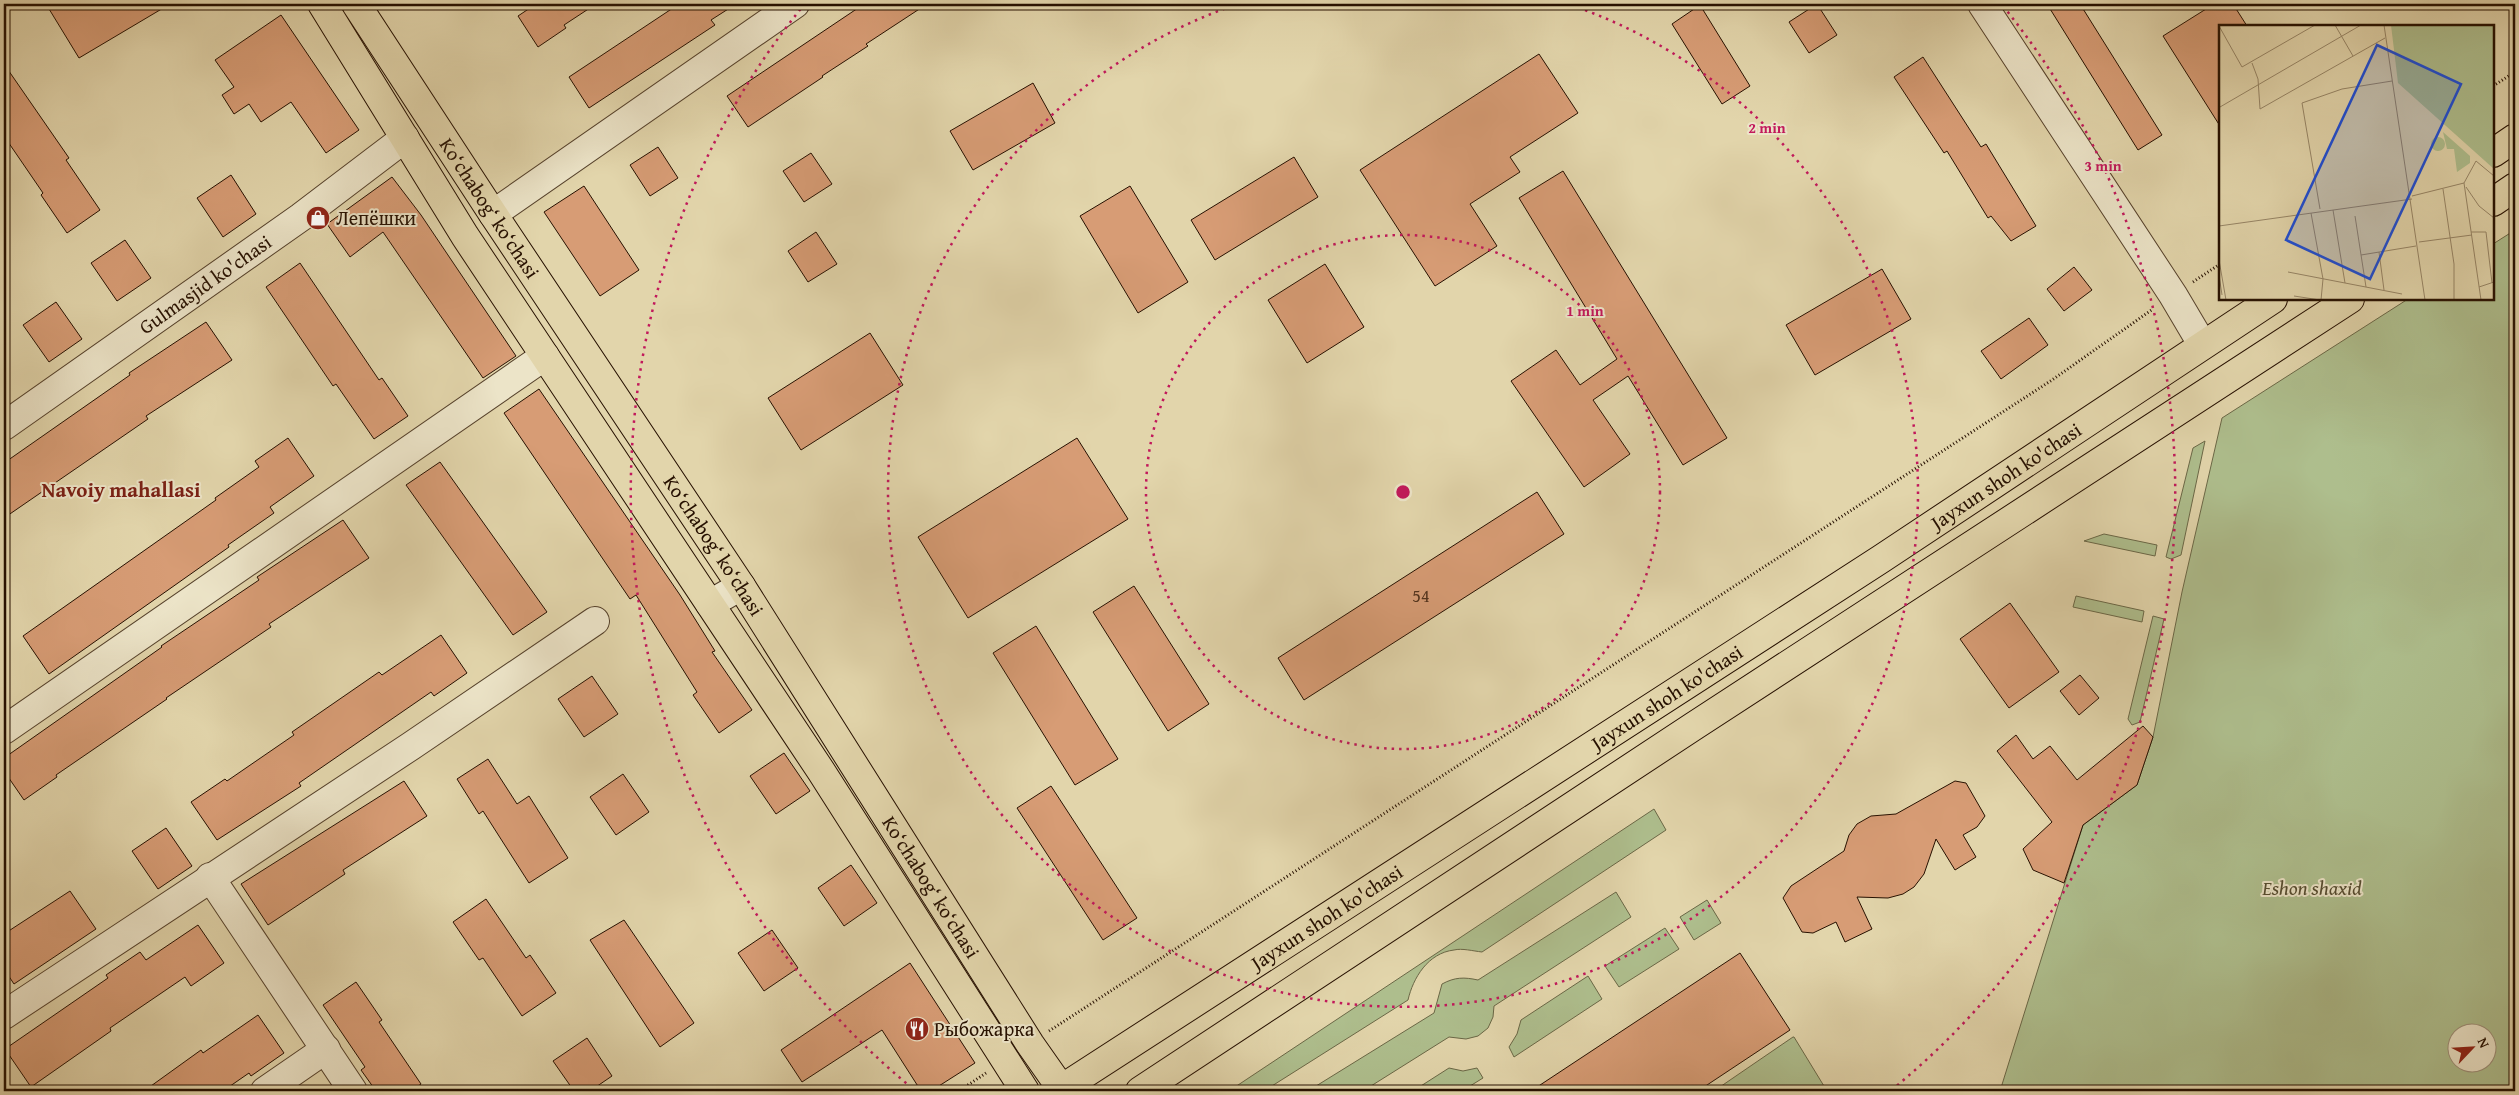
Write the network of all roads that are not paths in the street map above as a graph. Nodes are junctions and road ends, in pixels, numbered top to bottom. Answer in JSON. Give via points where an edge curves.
{"nodes":[{"id":1,"x":322,"y":4,"type":"edge"},
{"id":2,"x":356,"y":4,"type":"edge"},
{"id":3,"x":795,"y":4,"type":"edge"},
{"id":4,"x":1982,"y":4,"type":"edge"},
{"id":5,"x":405,"y":138,"type":"junction"},
{"id":6,"x":2515,"y":138,"type":"edge"},
{"id":7,"x":2494,"y":152,"type":"edge"},
{"id":8,"x":2515,"y":187,"type":"edge"},
{"id":9,"x":2494,"y":201,"type":"edge"},
{"id":10,"x":489,"y":209,"type":"junction"},
{"id":11,"x":458,"y":224,"type":"junction"},
{"id":12,"x":2271,"y":300,"type":"edge"},
{"id":13,"x":2348,"y":300,"type":"edge"},
{"id":14,"x":2202,"y":344,"type":"junction"},
{"id":15,"x":545,"y":356,"type":"junction"},
{"id":16,"x":2172,"y":364,"type":"junction"},
{"id":17,"x":2197,"y":400,"type":"junction"},
{"id":18,"x":4,"y":426,"type":"edge"},
{"id":19,"x":1918,"y":534,"type":"junction"},
{"id":20,"x":1938,"y":568,"type":"junction"},
{"id":21,"x":741,"y":586,"type":"junction"},
{"id":22,"x":710,"y":604,"type":"junction"},
{"id":23,"x":595,"y":620,"type":"dead end"},
{"id":24,"x":4,"y":730,"type":"edge"},
{"id":25,"x":210,"y":877,"type":"junction"},
{"id":26,"x":1387,"y":878,"type":"junction"},
{"id":27,"x":1411,"y":913,"type":"junction"},
{"id":28,"x":4,"y":1015,"type":"edge"},
{"id":29,"x":326,"y":1049,"type":"junction"},
{"id":30,"x":1061,"y":1090,"type":"edge"},
{"id":31,"x":265,"y":1091,"type":"edge"},
{"id":32,"x":353,"y":1091,"type":"edge"},
{"id":33,"x":1025,"y":1091,"type":"edge"},
{"id":34,"x":1140,"y":1091,"type":"edge"}],
"edges":[{"from":1,"to":5,"type":"main road","name":"Ko‘chabog‘ ko‘chasi"},
{"from":2,"to":10,"type":"main road","name":"Ko‘chabog‘ ko‘chasi"},
{"from":3,"to":10,"type":"street"},
{"from":4,"to":14,"type":"street"},
{"from":5,"to":11,"type":"main road","name":"Ko‘chabog‘ ko‘chasi"},
{"from":5,"to":18,"type":"street","name":"Gulmasjid ko'chasi","via":[[301,217]]},
{"from":6,"to":7,"type":"main road"},
{"from":8,"to":9,"type":"main road"},
{"from":10,"to":11,"type":"street"},
{"from":10,"to":21,"type":"main road","name":"Ko‘chabog‘ ko‘chasi"},
{"from":11,"to":15,"type":"main road","name":"Ko‘chabog‘ ko‘chasi"},
{"from":12,"to":14,"type":"main road","name":"Jayxun shoh ko'chasi"},
{"from":13,"to":17,"type":"main road","name":"Jayxun shoh ko'chasi"},
{"from":14,"to":16,"type":"main road","name":"Jayxun shoh ko'chasi"},
{"from":15,"to":22,"type":"main road","name":"Ko‘chabog‘ ko‘chasi"},
{"from":15,"to":24,"type":"street"},
{"from":16,"to":17,"type":"main road"},
{"from":16,"to":19,"type":"main road","name":"Jayxun shoh ko'chasi"},
{"from":17,"to":20,"type":"main road","name":"Jayxun shoh ko'chasi"},
{"from":19,"to":20,"type":"main road"},
{"from":19,"to":26,"type":"main road","name":"Jayxun shoh ko'chasi"},
{"from":20,"to":27,"type":"main road","name":"Jayxun shoh ko'chasi"},
{"from":21,"to":22,"type":"street"},
{"from":21,"to":30,"type":"main road","name":"Ko‘chabog‘ ko‘chasi"},
{"from":22,"to":33,"type":"main road","name":"Ko‘chabog‘ ko‘chasi","via":[[821,771]]},
{"from":23,"to":25,"type":"street","via":[[411,746]]},
{"from":25,"to":28,"type":"street"},
{"from":25,"to":29,"type":"street"},
{"from":26,"to":27,"type":"main road"},
{"from":26,"to":30,"type":"main road","name":"Jayxun shoh ko'chasi"},
{"from":27,"to":34,"type":"main road","name":"Jayxun shoh ko'chasi"},
{"from":29,"to":31,"type":"street"},
{"from":29,"to":32,"type":"street"}]}
